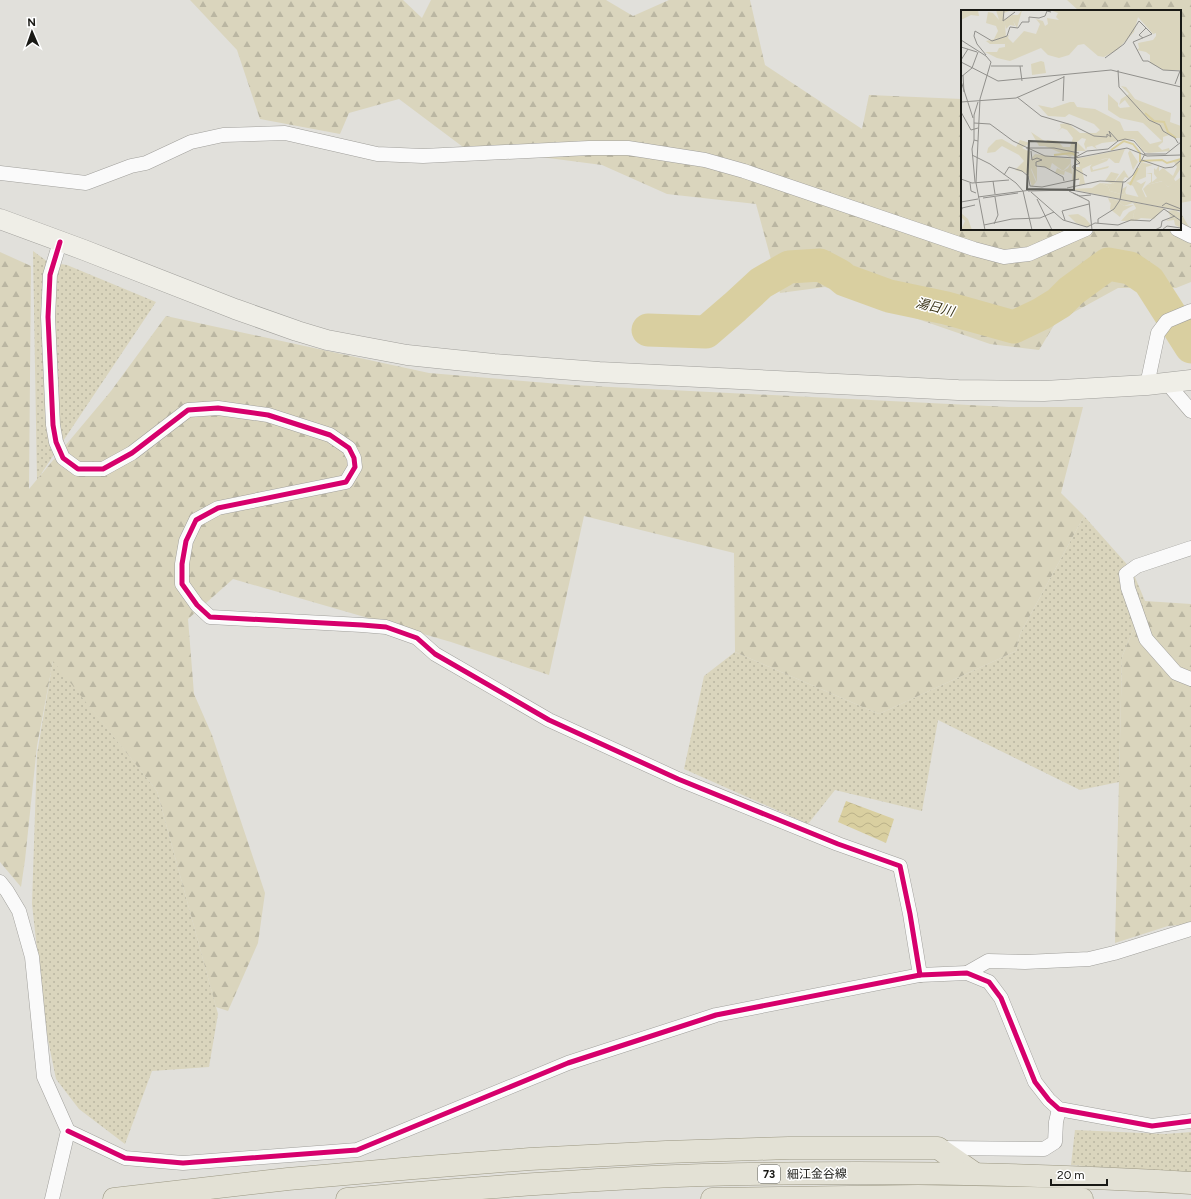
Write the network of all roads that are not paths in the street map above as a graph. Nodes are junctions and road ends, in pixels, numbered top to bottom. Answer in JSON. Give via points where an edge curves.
{"nodes":[{"id":1,"x":0,"y":173,"type":"edge"},
{"id":2,"x":0,"y":219,"type":"edge"},
{"id":3,"x":1084,"y":230,"type":"edge"},
{"id":4,"x":1179,"y":230,"type":"edge"},
{"id":5,"x":1191,"y":236,"type":"edge"},
{"id":6,"x":60,"y":242,"type":"junction"},
{"id":7,"x":1191,"y":311,"type":"edge"},
{"id":8,"x":1191,"y":380,"type":"edge"},
{"id":9,"x":1167,"y":383,"type":"junction"},
{"id":10,"x":1147,"y":385,"type":"junction"},
{"id":11,"x":1191,"y":411,"type":"edge"},
{"id":12,"x":1191,"y":548,"type":"edge"},
{"id":13,"x":1191,"y":679,"type":"edge"},
{"id":14,"x":0,"y":882,"type":"edge"},
{"id":15,"x":1191,"y":929,"type":"edge"},
{"id":16,"x":967,"y":973,"type":"junction"},
{"id":17,"x":920,"y":975,"type":"junction"},
{"id":18,"x":1060,"y":1109,"type":"junction"},
{"id":19,"x":1191,"y":1121,"type":"edge"},
{"id":20,"x":68,"y":1131,"type":"junction"},
{"id":21,"x":938,"y":1148,"type":"junction"},
{"id":22,"x":974,"y":1173,"type":"junction"},
{"id":23,"x":1191,"y":1183,"type":"edge"},
{"id":24,"x":52,"y":1199,"type":"edge"},
{"id":25,"x":114,"y":1199,"type":"edge"},
{"id":26,"x":347,"y":1199,"type":"edge"},
{"id":27,"x":712,"y":1199,"type":"edge"},
{"id":28,"x":1082,"y":1199,"type":"edge"}],
"edges":[{"from":1,"to":3,"type":"street","via":[[86,183],[146,163],[191,142],[223,135],[285,133],[377,154],[423,156],[628,148],[705,160],[744,171],[1004,257],[1029,254]]},
{"from":2,"to":6,"type":"street"},
{"from":4,"to":5,"type":"street"},
{"from":6,"to":10,"type":"street","via":[[297,331],[328,340],[408,355],[598,372],[942,389],[1044,391]]},
{"from":6,"to":17,"type":"street","via":[[50,275],[48,317],[53,425],[56,442],[63,458],[78,469],[102,469],[132,453],[188,410],[218,408],[268,415],[330,435],[349,448],[354,458],[355,467],[346,482],[218,508],[196,520],[186,541],[182,584],[197,605],[210,617],[386,627],[417,638],[436,654],[549,720],[678,779],[838,844],[900,866]]},
{"from":7,"to":10,"type":"street","via":[[1167,321],[1158,333]]},
{"from":8,"to":9,"type":"street"},
{"from":9,"to":10,"type":"street"},
{"from":9,"to":11,"type":"street"},
{"from":12,"to":13,"type":"street","via":[[1137,566],[1126,574],[1128,588],[1146,638],[1176,673]]},
{"from":14,"to":20,"type":"street","via":[[19,911],[32,958],[44,1077]]},
{"from":15,"to":16,"type":"street","via":[[1089,959],[988,961]]},
{"from":16,"to":17,"type":"street"},
{"from":16,"to":18,"type":"street","via":[[989,982],[1001,998],[1035,1082]]},
{"from":17,"to":20,"type":"street","via":[[716,1015],[568,1064],[357,1150],[182,1163],[125,1158]]},
{"from":18,"to":19,"type":"street","via":[[1152,1126]]},
{"from":18,"to":21,"type":"street","via":[[1054,1142],[1044,1149]]},
{"from":20,"to":24,"type":"street"},
{"from":21,"to":22,"type":"main road"},
{"from":21,"to":25,"type":"main road","via":[[658,1152],[530,1159],[296,1179]]},
{"from":22,"to":23,"type":"main road","name":"細江金谷線","number":"73"},
{"from":22,"to":26,"type":"main road","name":"細江金谷線","number":"73","via":[[702,1176],[566,1182]]},
{"from":27,"to":28,"type":"main road","name":"細江金谷線","number":"73","via":[[918,1196]]}]}
